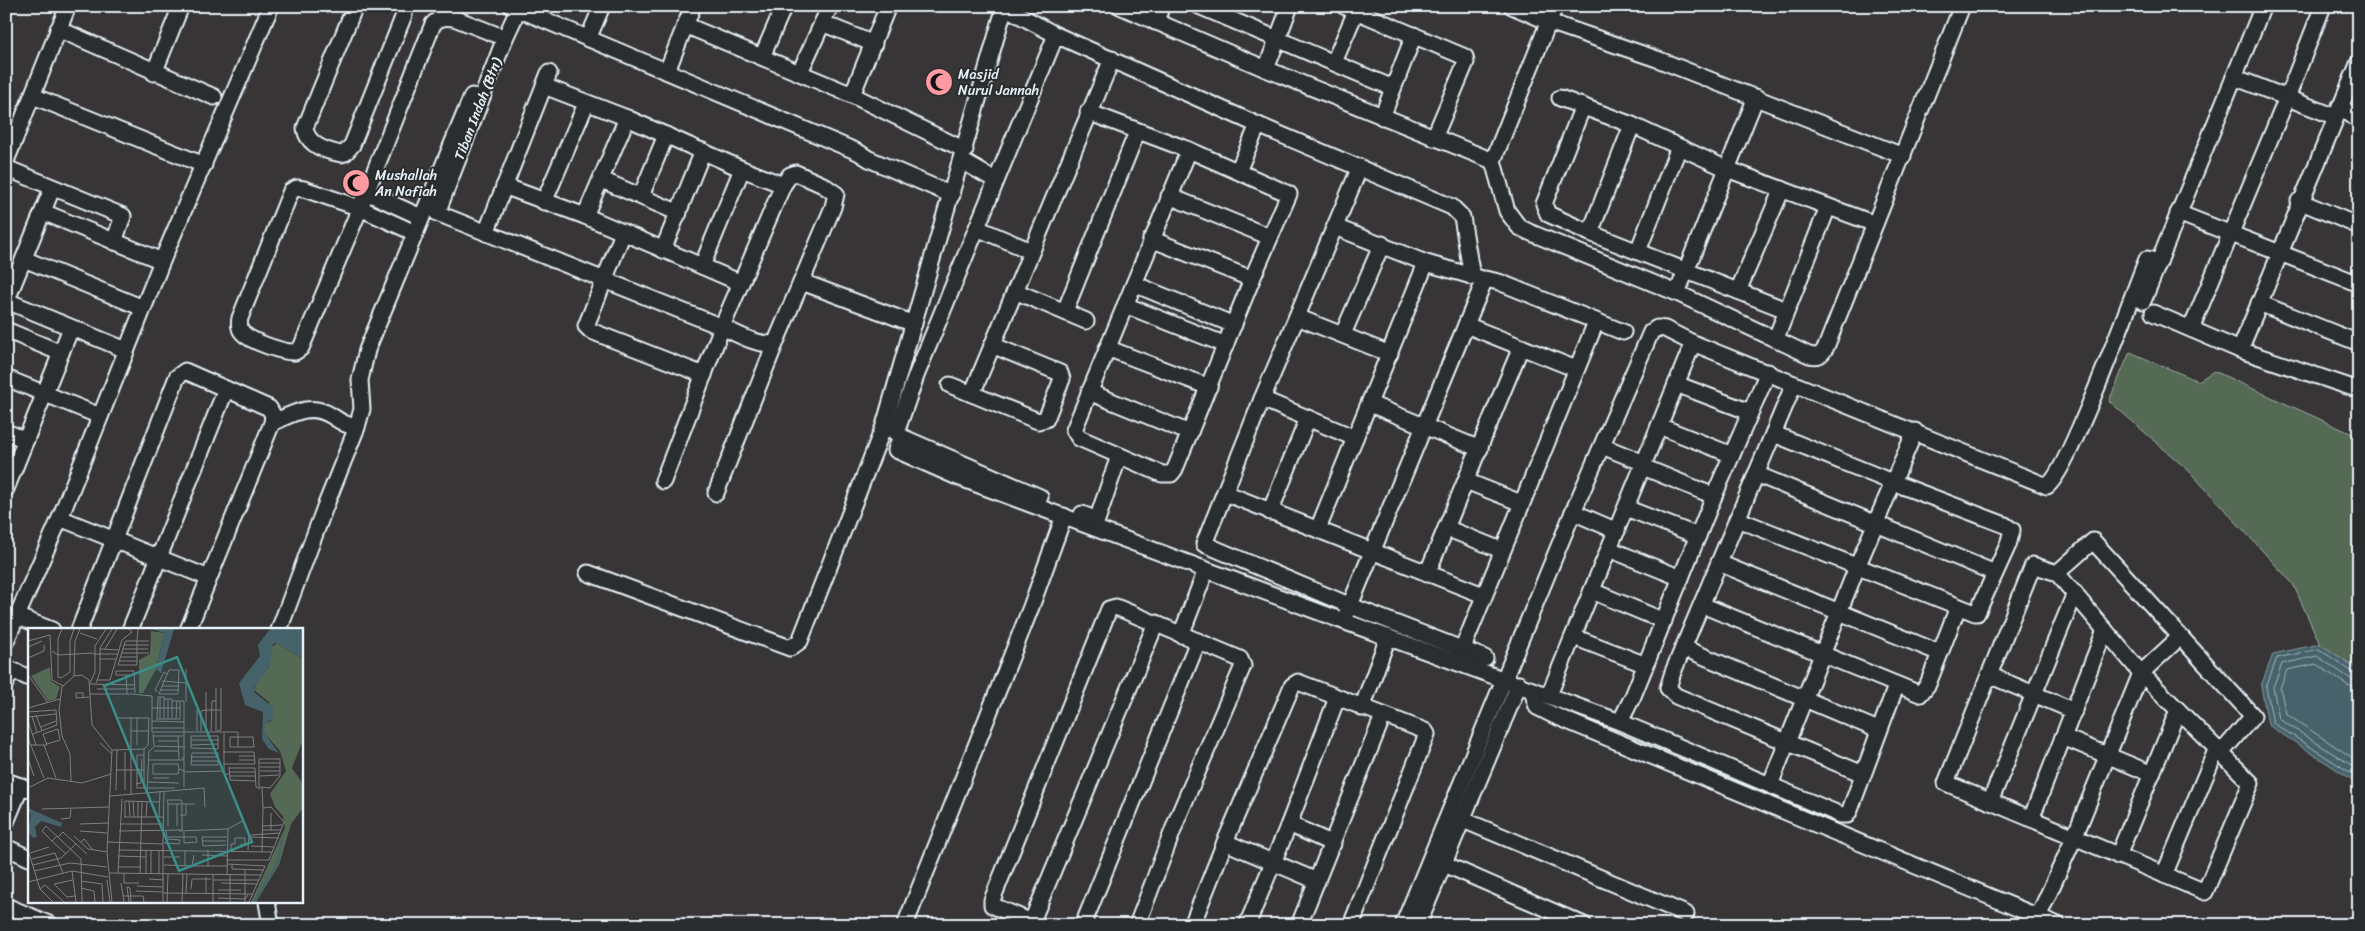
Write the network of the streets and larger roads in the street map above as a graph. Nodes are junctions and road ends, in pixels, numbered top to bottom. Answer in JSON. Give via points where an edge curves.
{"nodes":[{"id":1,"x":68,"y":6,"type":"edge"},
{"id":2,"x":181,"y":6,"type":"edge"},
{"id":3,"x":271,"y":6,"type":"edge"},
{"id":4,"x":355,"y":6,"type":"edge"},
{"id":5,"x":406,"y":6,"type":"edge"},
{"id":6,"x":602,"y":6,"type":"edge"},
{"id":7,"x":693,"y":6,"type":"edge"},
{"id":8,"x":830,"y":6,"type":"edge"},
{"id":9,"x":888,"y":6,"type":"edge"},
{"id":10,"x":1120,"y":6,"type":"edge"},
{"id":11,"x":1162,"y":6,"type":"edge"},
{"id":12,"x":1199,"y":6,"type":"edge"},
{"id":13,"x":1290,"y":6,"type":"edge"},
{"id":14,"x":1512,"y":6,"type":"edge"},
{"id":15,"x":1555,"y":6,"type":"edge"},
{"id":16,"x":1962,"y":6,"type":"edge"},
{"id":17,"x":2263,"y":6,"type":"edge"},
{"id":18,"x":2323,"y":6,"type":"edge"},
{"id":19,"x":517,"y":7,"type":"edge"},
{"id":20,"x":781,"y":7,"type":"edge"},
{"id":21,"x":1006,"y":7,"type":"edge"},
{"id":22,"x":1350,"y":9,"type":"edge"},
{"id":23,"x":1225,"y":11,"type":"edge"},
{"id":24,"x":1156,"y":22,"type":"junction"},
{"id":25,"x":1549,"y":22,"type":"junction"},
{"id":26,"x":822,"y":24,"type":"junction"},
{"id":27,"x":686,"y":25,"type":"junction"},
{"id":28,"x":58,"y":29,"type":"junction"},
{"id":29,"x":1056,"y":35,"type":"junction"},
{"id":30,"x":1414,"y":35,"type":"junction"},
{"id":31,"x":501,"y":36,"type":"junction"},
{"id":32,"x":588,"y":39,"type":"junction"},
{"id":33,"x":1278,"y":39,"type":"junction"},
{"id":34,"x":874,"y":44,"type":"junction"},
{"id":35,"x":762,"y":57,"type":"junction"},
{"id":36,"x":1112,"y":59,"type":"junction"},
{"id":37,"x":1334,"y":62,"type":"junction"},
{"id":38,"x":2359,"y":62,"type":"edge"},
{"id":39,"x":1266,"y":69,"type":"junction"},
{"id":40,"x":667,"y":71,"type":"junction"},
{"id":41,"x":800,"y":72,"type":"junction"},
{"id":42,"x":154,"y":73,"type":"junction"},
{"id":43,"x":2234,"y":78,"type":"junction"},
{"id":44,"x":1393,"y":88,"type":"junction"},
{"id":45,"x":852,"y":95,"type":"junction"},
{"id":46,"x":33,"y":96,"type":"junction"},
{"id":47,"x":214,"y":97,"type":"dead end"},
{"id":48,"x":1756,"y":97,"type":"junction"},
{"id":49,"x":1560,"y":98,"type":"dead end"},
{"id":50,"x":2287,"y":98,"type":"junction"},
{"id":51,"x":586,"y":104,"type":"junction"},
{"id":52,"x":1584,"y":106,"type":"junction"},
{"id":53,"x":2338,"y":111,"type":"junction"},
{"id":54,"x":1088,"y":112,"type":"junction"},
{"id":55,"x":1382,"y":117,"type":"junction"},
{"id":56,"x":627,"y":118,"type":"junction"},
{"id":57,"x":2359,"y":121,"type":"edge"},
{"id":58,"x":1258,"y":125,"type":"junction"},
{"id":59,"x":1632,"y":125,"type":"junction"},
{"id":60,"x":1137,"y":132,"type":"junction"},
{"id":61,"x":666,"y":135,"type":"junction"},
{"id":62,"x":1434,"y":138,"type":"junction"},
{"id":63,"x":1679,"y":147,"type":"junction"},
{"id":64,"x":1189,"y":150,"type":"junction"},
{"id":65,"x":703,"y":151,"type":"junction"},
{"id":66,"x":963,"y":156,"type":"junction"},
{"id":67,"x":1903,"y":156,"type":"junction"},
{"id":68,"x":1493,"y":161,"type":"junction"},
{"id":69,"x":6,"y":162,"type":"edge"},
{"id":70,"x":204,"y":165,"type":"junction"},
{"id":71,"x":1360,"y":167,"type":"junction"},
{"id":72,"x":6,"y":168,"type":"edge"},
{"id":73,"x":742,"y":169,"type":"junction"},
{"id":74,"x":1727,"y":169,"type":"junction"},
{"id":75,"x":1238,"y":171,"type":"junction"},
{"id":76,"x":602,"y":180,"type":"junction"},
{"id":77,"x":995,"y":180,"type":"junction"},
{"id":78,"x":783,"y":185,"type":"junction"},
{"id":79,"x":504,"y":186,"type":"junction"},
{"id":80,"x":52,"y":189,"type":"junction"},
{"id":81,"x":1782,"y":189,"type":"junction"},
{"id":82,"x":366,"y":192,"type":"junction"},
{"id":83,"x":641,"y":196,"type":"junction"},
{"id":84,"x":952,"y":196,"type":"junction"},
{"id":85,"x":1169,"y":196,"type":"junction"},
{"id":86,"x":2300,"y":201,"type":"junction"},
{"id":87,"x":544,"y":202,"type":"junction"},
{"id":88,"x":397,"y":206,"type":"junction"},
{"id":89,"x":1828,"y":206,"type":"junction"},
{"id":90,"x":360,"y":208,"type":"junction"},
{"id":91,"x":43,"y":212,"type":"junction"},
{"id":92,"x":679,"y":213,"type":"junction"},
{"id":93,"x":2178,"y":214,"type":"junction"},
{"id":94,"x":585,"y":216,"type":"junction"},
{"id":95,"x":421,"y":217,"type":"junction"},
{"id":96,"x":392,"y":222,"type":"junction"},
{"id":97,"x":1875,"y":224,"type":"junction"},
{"id":98,"x":2359,"y":226,"type":"edge"},
{"id":99,"x":1335,"y":227,"type":"junction"},
{"id":100,"x":976,"y":228,"type":"junction"},
{"id":101,"x":416,"y":233,"type":"junction"},
{"id":102,"x":486,"y":233,"type":"junction"},
{"id":103,"x":623,"y":233,"type":"junction"},
{"id":104,"x":1590,"y":233,"type":"junction"},
{"id":105,"x":2230,"y":234,"type":"junction"},
{"id":106,"x":1270,"y":237,"type":"junction"},
{"id":107,"x":1151,"y":239,"type":"junction"},
{"id":108,"x":114,"y":242,"type":"junction"},
{"id":109,"x":1382,"y":244,"type":"junction"},
{"id":110,"x":663,"y":250,"type":"junction"},
{"id":111,"x":1031,"y":251,"type":"junction"},
{"id":112,"x":1638,"y":251,"type":"junction"},
{"id":113,"x":2279,"y":253,"type":"junction"},
{"id":114,"x":24,"y":259,"type":"junction"},
{"id":115,"x":162,"y":261,"type":"junction"},
{"id":116,"x":2159,"y":262,"type":"junction"},
{"id":117,"x":1426,"y":263,"type":"junction"},
{"id":118,"x":702,"y":266,"type":"junction"},
{"id":119,"x":1687,"y":272,"type":"junction"},
{"id":120,"x":1478,"y":278,"type":"junction"},
{"id":121,"x":1252,"y":279,"type":"junction"},
{"id":122,"x":604,"y":280,"type":"junction"},
{"id":123,"x":802,"y":282,"type":"junction"},
{"id":124,"x":741,"y":284,"type":"junction"},
{"id":125,"x":1134,"y":284,"type":"junction"},
{"id":126,"x":2359,"y":284,"type":"edge"},
{"id":127,"x":1015,"y":291,"type":"junction"},
{"id":128,"x":1738,"y":291,"type":"junction"},
{"id":129,"x":1677,"y":292,"type":"junction"},
{"id":130,"x":6,"y":301,"type":"edge"},
{"id":131,"x":2143,"y":301,"type":"dead end"},
{"id":132,"x":2259,"y":303,"type":"junction"},
{"id":133,"x":1125,"y":305,"type":"junction"},
{"id":134,"x":143,"y":308,"type":"junction"},
{"id":135,"x":1786,"y":310,"type":"junction"},
{"id":136,"x":1065,"y":311,"type":"junction"},
{"id":137,"x":2153,"y":313,"type":"dead end"},
{"id":138,"x":1298,"y":316,"type":"junction"},
{"id":139,"x":1086,"y":321,"type":"dead end"},
{"id":140,"x":1596,"y":322,"type":"junction"},
{"id":141,"x":914,"y":324,"type":"junction"},
{"id":142,"x":1234,"y":325,"type":"junction"},
{"id":143,"x":1466,"y":325,"type":"junction"},
{"id":144,"x":722,"y":327,"type":"junction"},
{"id":145,"x":71,"y":328,"type":"junction"},
{"id":146,"x":2191,"y":329,"type":"junction"},
{"id":147,"x":6,"y":330,"type":"edge"},
{"id":148,"x":1623,"y":332,"type":"dead end"},
{"id":149,"x":1343,"y":334,"type":"junction"},
{"id":150,"x":1776,"y":338,"type":"junction"},
{"id":151,"x":1693,"y":343,"type":"junction"},
{"id":152,"x":2359,"y":343,"type":"edge"},
{"id":153,"x":775,"y":344,"type":"junction"},
{"id":154,"x":992,"y":345,"type":"junction"},
{"id":155,"x":1226,"y":345,"type":"junction"},
{"id":156,"x":1521,"y":347,"type":"junction"},
{"id":157,"x":1107,"y":348,"type":"junction"},
{"id":158,"x":126,"y":350,"type":"junction"},
{"id":159,"x":2240,"y":350,"type":"junction"},
{"id":160,"x":61,"y":353,"type":"junction"},
{"id":161,"x":1390,"y":354,"type":"junction"},
{"id":162,"x":1576,"y":369,"type":"junction"},
{"id":163,"x":1768,"y":372,"type":"junction"},
{"id":164,"x":704,"y":375,"type":"junction"},
{"id":165,"x":6,"y":378,"type":"edge"},
{"id":166,"x":1676,"y":384,"type":"junction"},
{"id":167,"x":1794,"y":384,"type":"junction"},
{"id":168,"x":950,"y":385,"type":"dead end"},
{"id":169,"x":1208,"y":387,"type":"junction"},
{"id":170,"x":226,"y":389,"type":"junction"},
{"id":171,"x":2359,"y":390,"type":"edge"},
{"id":172,"x":1089,"y":392,"type":"junction"},
{"id":173,"x":45,"y":394,"type":"junction"},
{"id":174,"x":972,"y":394,"type":"junction"},
{"id":175,"x":1262,"y":399,"type":"junction"},
{"id":176,"x":1370,"y":404,"type":"junction"},
{"id":177,"x":1750,"y":412,"type":"junction"},
{"id":178,"x":100,"y":416,"type":"junction"},
{"id":179,"x":1308,"y":418,"type":"junction"},
{"id":180,"x":272,"y":423,"type":"junction"},
{"id":181,"x":1426,"y":426,"type":"junction"},
{"id":182,"x":1659,"y":426,"type":"junction"},
{"id":183,"x":358,"y":427,"type":"junction"},
{"id":184,"x":1914,"y":431,"type":"junction"},
{"id":185,"x":6,"y":432,"type":"edge"},
{"id":186,"x":894,"y":432,"type":"junction"},
{"id":187,"x":1190,"y":433,"type":"junction"},
{"id":188,"x":1774,"y":434,"type":"junction"},
{"id":189,"x":1355,"y":438,"type":"junction"},
{"id":190,"x":26,"y":440,"type":"junction"},
{"id":191,"x":1602,"y":446,"type":"junction"},
{"id":192,"x":1480,"y":449,"type":"junction"},
{"id":193,"x":1732,"y":455,"type":"junction"},
{"id":194,"x":1119,"y":456,"type":"junction"},
{"id":195,"x":1643,"y":465,"type":"junction"},
{"id":196,"x":1756,"y":474,"type":"junction"},
{"id":197,"x":663,"y":480,"type":"dead end"},
{"id":198,"x":1466,"y":481,"type":"junction"},
{"id":199,"x":1892,"y":482,"type":"junction"},
{"id":200,"x":7,"y":487,"type":"edge"},
{"id":201,"x":716,"y":493,"type":"dead end"},
{"id":202,"x":1225,"y":493,"type":"junction"},
{"id":203,"x":1714,"y":496,"type":"junction"},
{"id":204,"x":1521,"y":503,"type":"junction"},
{"id":205,"x":1626,"y":508,"type":"junction"},
{"id":206,"x":1270,"y":512,"type":"junction"},
{"id":207,"x":1573,"y":512,"type":"junction"},
{"id":208,"x":1064,"y":516,"type":"junction"},
{"id":209,"x":60,"y":518,"type":"junction"},
{"id":210,"x":1737,"y":519,"type":"junction"},
{"id":211,"x":1876,"y":523,"type":"junction"},
{"id":212,"x":1446,"y":528,"type":"junction"},
{"id":213,"x":1318,"y":529,"type":"junction"},
{"id":214,"x":1616,"y":531,"type":"junction"},
{"id":215,"x":1698,"y":536,"type":"junction"},
{"id":216,"x":114,"y":540,"type":"junction"},
{"id":217,"x":1609,"y":549,"type":"junction"},
{"id":218,"x":1501,"y":550,"type":"junction"},
{"id":219,"x":1373,"y":553,"type":"junction"},
{"id":220,"x":158,"y":559,"type":"junction"},
{"id":221,"x":1719,"y":563,"type":"junction"},
{"id":222,"x":1857,"y":567,"type":"junction"},
{"id":223,"x":1206,"y":570,"type":"junction"},
{"id":224,"x":588,"y":573,"type":"dead end"},
{"id":225,"x":1995,"y":573,"type":"junction"},
{"id":226,"x":2057,"y":573,"type":"junction"},
{"id":227,"x":1428,"y":574,"type":"junction"},
{"id":228,"x":209,"y":578,"type":"junction"},
{"id":229,"x":1681,"y":578,"type":"junction"},
{"id":230,"x":1592,"y":591,"type":"junction"},
{"id":231,"x":2075,"y":594,"type":"junction"},
{"id":232,"x":1483,"y":595,"type":"junction"},
{"id":233,"x":1702,"y":605,"type":"junction"},
{"id":234,"x":1351,"y":606,"type":"junction"},
{"id":235,"x":1958,"y":607,"type":"junction"},
{"id":236,"x":1839,"y":611,"type":"junction"},
{"id":237,"x":12,"y":614,"type":"edge"},
{"id":238,"x":1343,"y":621,"type":"junction"},
{"id":239,"x":1664,"y":621,"type":"junction"},
{"id":240,"x":1156,"y":623,"type":"junction"},
{"id":241,"x":47,"y":628,"type":"edge"},
{"id":242,"x":80,"y":628,"type":"edge"},
{"id":243,"x":131,"y":628,"type":"edge"},
{"id":244,"x":189,"y":628,"type":"edge"},
{"id":245,"x":280,"y":628,"type":"edge"},
{"id":246,"x":2106,"y":630,"type":"junction"},
{"id":247,"x":1181,"y":635,"type":"junction"},
{"id":248,"x":1388,"y":637,"type":"junction"},
{"id":249,"x":1574,"y":637,"type":"junction"},
{"id":250,"x":2180,"y":637,"type":"junction"},
{"id":251,"x":6,"y":641,"type":"edge"},
{"id":252,"x":1198,"y":641,"type":"junction"},
{"id":253,"x":1463,"y":648,"type":"junction"},
{"id":254,"x":1684,"y":648,"type":"junction"},
{"id":255,"x":1940,"y":653,"type":"junction"},
{"id":256,"x":1821,"y":654,"type":"junction"},
{"id":257,"x":1485,"y":658,"type":"dead end"},
{"id":258,"x":1646,"y":665,"type":"junction"},
{"id":259,"x":2141,"y":673,"type":"junction"},
{"id":260,"x":1989,"y":675,"type":"junction"},
{"id":261,"x":28,"y":678,"type":"edge"},
{"id":262,"x":6,"y":682,"type":"edge"},
{"id":263,"x":1519,"y":684,"type":"junction"},
{"id":264,"x":1896,"y":686,"type":"junction"},
{"id":265,"x":2032,"y":694,"type":"junction"},
{"id":266,"x":1549,"y":695,"type":"junction"},
{"id":267,"x":1337,"y":698,"type":"junction"},
{"id":268,"x":1803,"y":699,"type":"junction"},
{"id":269,"x":1362,"y":708,"type":"junction"},
{"id":270,"x":2178,"y":710,"type":"junction"},
{"id":271,"x":2074,"y":711,"type":"junction"},
{"id":272,"x":1383,"y":716,"type":"junction"},
{"id":273,"x":1620,"y":722,"type":"junction"},
{"id":274,"x":1878,"y":730,"type":"junction"},
{"id":275,"x":2063,"y":737,"type":"junction"},
{"id":276,"x":1786,"y":743,"type":"junction"},
{"id":277,"x":2219,"y":751,"type":"junction"},
{"id":278,"x":2108,"y":755,"type":"junction"},
{"id":279,"x":1863,"y":774,"type":"junction"},
{"id":280,"x":2152,"y":774,"type":"junction"},
{"id":281,"x":6,"y":781,"type":"edge"},
{"id":282,"x":1770,"y":785,"type":"junction"},
{"id":283,"x":25,"y":788,"type":"edge"},
{"id":284,"x":1990,"y":802,"type":"junction"},
{"id":285,"x":1460,"y":819,"type":"junction"},
{"id":286,"x":2031,"y":819,"type":"junction"},
{"id":287,"x":6,"y":822,"type":"edge"},
{"id":288,"x":1289,"y":824,"type":"junction"},
{"id":289,"x":2074,"y":838,"type":"junction"},
{"id":290,"x":1225,"y":842,"type":"junction"},
{"id":291,"x":1333,"y":844,"type":"junction"},
{"id":292,"x":6,"y":847,"type":"edge"},
{"id":293,"x":2118,"y":856,"type":"junction"},
{"id":294,"x":28,"y":858,"type":"edge"},
{"id":295,"x":1272,"y":862,"type":"junction"},
{"id":296,"x":1442,"y":863,"type":"junction"},
{"id":297,"x":2164,"y":875,"type":"junction"},
{"id":298,"x":1316,"y":881,"type":"junction"},
{"id":299,"x":267,"y":904,"type":"edge"},
{"id":300,"x":6,"y":906,"type":"edge"},
{"id":301,"x":1686,"y":914,"type":"dead end"},
{"id":302,"x":2038,"y":917,"type":"junction"},
{"id":303,"x":1035,"y":923,"type":"edge"},
{"id":304,"x":51,"y":925,"type":"edge"},
{"id":305,"x":271,"y":925,"type":"edge"},
{"id":306,"x":905,"y":925,"type":"edge"},
{"id":307,"x":1083,"y":925,"type":"edge"},
{"id":308,"x":1137,"y":925,"type":"edge"},
{"id":309,"x":1192,"y":925,"type":"edge"},
{"id":310,"x":1247,"y":925,"type":"edge"},
{"id":311,"x":1299,"y":925,"type":"edge"},
{"id":312,"x":1351,"y":925,"type":"edge"},
{"id":313,"x":1402,"y":925,"type":"edge"},
{"id":314,"x":1418,"y":925,"type":"edge"},
{"id":315,"x":1584,"y":925,"type":"edge"},
{"id":316,"x":2058,"y":925,"type":"edge"}],
"edges":[{"from":1,"to":28,"type":"street"},
{"from":2,"to":42,"type":"street"},
{"from":3,"to":70,"type":"street"},
{"from":4,"to":5,"type":"street","via":[[305,128],[306,135],[314,144],[340,154],[352,145]]},
{"from":6,"to":32,"type":"street"},
{"from":7,"to":27,"type":"street"},
{"from":8,"to":26,"type":"street"},
{"from":9,"to":34,"type":"street"},
{"from":10,"to":24,"type":"street"},
{"from":11,"to":24,"type":"street"},
{"from":12,"to":23,"type":"street"},
{"from":13,"to":33,"type":"street"},
{"from":14,"to":25,"type":"street"},
{"from":15,"to":25,"type":"street"},
{"from":16,"to":67,"type":"street"},
{"from":17,"to":43,"type":"street"},
{"from":18,"to":50,"type":"street"},
{"from":19,"to":31,"type":"street","name":"Tiban Indah (Btn)"},
{"from":19,"to":32,"type":"street"},
{"from":20,"to":35,"type":"street"},
{"from":21,"to":29,"type":"street"},
{"from":21,"to":66,"type":"street"},
{"from":22,"to":30,"type":"street"},
{"from":22,"to":37,"type":"street"},
{"from":23,"to":33,"type":"street"},
{"from":24,"to":39,"type":"street"},
{"from":25,"to":48,"type":"street"},
{"from":25,"to":68,"type":"street"},
{"from":26,"to":34,"type":"street"},
{"from":26,"to":41,"type":"street"},
{"from":27,"to":35,"type":"street"},
{"from":27,"to":40,"type":"street"},
{"from":28,"to":42,"type":"street"},
{"from":28,"to":46,"type":"street"},
{"from":29,"to":36,"type":"street"},
{"from":29,"to":77,"type":"street"},
{"from":30,"to":44,"type":"street"},
{"from":30,"to":62,"type":"street","via":[[1465,56],[1466,62]]},
{"from":31,"to":82,"type":"street","via":[[454,18],[438,19],[433,24]]},
{"from":31,"to":95,"type":"street"},
{"from":31,"to":102,"type":"street","name":"Tiban Indah (Btn)","via":[[437,213]]},
{"from":32,"to":40,"type":"street"},
{"from":33,"to":37,"type":"street"},
{"from":33,"to":39,"type":"street"},
{"from":34,"to":45,"type":"street"},
{"from":35,"to":41,"type":"street"},
{"from":36,"to":54,"type":"street"},
{"from":36,"to":58,"type":"street"},
{"from":37,"to":44,"type":"street"},
{"from":38,"to":53,"type":"street"},
{"from":39,"to":55,"type":"street"},
{"from":40,"to":84,"type":"street","via":[[858,152]]},
{"from":41,"to":45,"type":"street"},
{"from":42,"to":47,"type":"street"},
{"from":43,"to":50,"type":"street"},
{"from":43,"to":93,"type":"street"},
{"from":44,"to":55,"type":"street"},
{"from":45,"to":66,"type":"street"},
{"from":46,"to":69,"type":"street"},
{"from":46,"to":70,"type":"street"},
{"from":48,"to":67,"type":"street"},
{"from":48,"to":74,"type":"street"},
{"from":49,"to":52,"type":"street"},
{"from":50,"to":53,"type":"street"},
{"from":50,"to":105,"type":"street"},
{"from":51,"to":56,"type":"street"},
{"from":51,"to":79,"type":"street","via":[[547,80]]},
{"from":51,"to":87,"type":"street"},
{"from":52,"to":59,"type":"street"},
{"from":52,"to":104,"type":"street","via":[[1544,204],[1548,214]]},
{"from":53,"to":57,"type":"street"},
{"from":53,"to":86,"type":"street"},
{"from":54,"to":60,"type":"street"},
{"from":54,"to":111,"type":"street"},
{"from":55,"to":62,"type":"street"},
{"from":56,"to":61,"type":"street"},
{"from":56,"to":76,"type":"street"},
{"from":58,"to":71,"type":"street"},
{"from":58,"to":75,"type":"street"},
{"from":59,"to":63,"type":"street"},
{"from":59,"to":104,"type":"street"},
{"from":60,"to":64,"type":"street"},
{"from":60,"to":136,"type":"street"},
{"from":61,"to":65,"type":"street"},
{"from":61,"to":83,"type":"street"},
{"from":62,"to":68,"type":"street"},
{"from":63,"to":74,"type":"street"},
{"from":63,"to":112,"type":"street"},
{"from":64,"to":75,"type":"street"},
{"from":64,"to":85,"type":"street"},
{"from":65,"to":73,"type":"street"},
{"from":65,"to":92,"type":"street"},
{"from":66,"to":77,"type":"street"},
{"from":66,"to":84,"type":"street"},
{"from":67,"to":97,"type":"street"},
{"from":68,"to":129,"type":"street","via":[[1507,210],[1519,227]]},
{"from":70,"to":115,"type":"street"},
{"from":71,"to":99,"type":"street"},
{"from":71,"to":120,"type":"street","via":[[1459,212]]},
{"from":72,"to":80,"type":"street"},
{"from":73,"to":78,"type":"street"},
{"from":73,"to":118,"type":"street"},
{"from":74,"to":81,"type":"street"},
{"from":74,"to":119,"type":"street"},
{"from":75,"to":106,"type":"street","via":[[1289,194]]},
{"from":76,"to":83,"type":"street"},
{"from":76,"to":94,"type":"street"},
{"from":77,"to":100,"type":"street"},
{"from":78,"to":123,"type":"street","via":[[790,175],[796,173],[836,194],[834,207]]},
{"from":78,"to":124,"type":"street"},
{"from":79,"to":87,"type":"street"},
{"from":79,"to":102,"type":"street"},
{"from":80,"to":91,"type":"street"},
{"from":80,"to":108,"type":"street","via":[[123,216]]},
{"from":81,"to":89,"type":"street"},
{"from":81,"to":128,"type":"street"},
{"from":82,"to":88,"type":"street"},
{"from":82,"to":90,"type":"street"},
{"from":83,"to":92,"type":"street"},
{"from":84,"to":141,"type":"street"},
{"from":85,"to":106,"type":"street"},
{"from":85,"to":107,"type":"street"},
{"from":86,"to":98,"type":"street"},
{"from":86,"to":113,"type":"street"},
{"from":87,"to":94,"type":"street"},
{"from":88,"to":95,"type":"street"},
{"from":88,"to":96,"type":"street"},
{"from":89,"to":97,"type":"street"},
{"from":89,"to":135,"type":"street"},
{"from":90,"to":90,"type":"street","via":[[301,348],[295,352],[282,351],[243,333],[240,318],[291,191],[304,189]]},
{"from":90,"to":96,"type":"street"},
{"from":91,"to":108,"type":"street"},
{"from":91,"to":114,"type":"street"},
{"from":92,"to":110,"type":"street"},
{"from":93,"to":105,"type":"street"},
{"from":93,"to":116,"type":"street"},
{"from":94,"to":103,"type":"street"},
{"from":95,"to":101,"type":"street"},
{"from":96,"to":101,"type":"street"},
{"from":97,"to":150,"type":"street","via":[[1823,353],[1809,355]]},
{"from":99,"to":109,"type":"street"},
{"from":99,"to":138,"type":"street"},
{"from":100,"to":111,"type":"street"},
{"from":100,"to":186,"type":"street"},
{"from":101,"to":183,"type":"street","via":[[362,366],[362,409]]},
{"from":102,"to":122,"type":"street"},
{"from":103,"to":110,"type":"street"},
{"from":103,"to":122,"type":"street"},
{"from":104,"to":112,"type":"street"},
{"from":105,"to":113,"type":"street"},
{"from":105,"to":146,"type":"street"},
{"from":106,"to":121,"type":"street"},
{"from":107,"to":121,"type":"street"},
{"from":107,"to":125,"type":"street"},
{"from":108,"to":115,"type":"street"},
{"from":109,"to":117,"type":"street"},
{"from":109,"to":149,"type":"street"},
{"from":110,"to":118,"type":"street"},
{"from":111,"to":127,"type":"street"},
{"from":112,"to":119,"type":"street"},
{"from":113,"to":126,"type":"street"},
{"from":113,"to":132,"type":"street"},
{"from":114,"to":130,"type":"street"},
{"from":114,"to":134,"type":"street"},
{"from":115,"to":134,"type":"street"},
{"from":116,"to":131,"type":"street"},
{"from":116,"to":184,"type":"street","via":[[2146,259],[2076,436],[2052,483],[2047,486],[2030,480]]},
{"from":117,"to":120,"type":"street"},
{"from":117,"to":161,"type":"street"},
{"from":118,"to":124,"type":"street"},
{"from":119,"to":128,"type":"street"},
{"from":119,"to":129,"type":"street"},
{"from":120,"to":140,"type":"street","via":[[1499,282]]},
{"from":120,"to":143,"type":"street"},
{"from":121,"to":142,"type":"street"},
{"from":122,"to":144,"type":"street"},
{"from":122,"to":164,"type":"street","via":[[587,319],[586,326],[591,331]]},
{"from":123,"to":141,"type":"street"},
{"from":123,"to":153,"type":"street"},
{"from":124,"to":144,"type":"street"},
{"from":125,"to":133,"type":"street"},
{"from":125,"to":142,"type":"street"},
{"from":127,"to":136,"type":"street"},
{"from":127,"to":154,"type":"street"},
{"from":128,"to":135,"type":"street"},
{"from":129,"to":150,"type":"street"},
{"from":130,"to":145,"type":"street"},
{"from":132,"to":152,"type":"street"},
{"from":132,"to":159,"type":"street"},
{"from":133,"to":155,"type":"street"},
{"from":133,"to":157,"type":"street"},
{"from":134,"to":158,"type":"street"},
{"from":135,"to":150,"type":"street"},
{"from":136,"to":139,"type":"street"},
{"from":137,"to":146,"type":"street"},
{"from":138,"to":149,"type":"street"},
{"from":138,"to":175,"type":"street"},
{"from":140,"to":148,"type":"street"},
{"from":140,"to":162,"type":"street"},
{"from":141,"to":186,"type":"street"},
{"from":142,"to":155,"type":"street"},
{"from":143,"to":156,"type":"street"},
{"from":143,"to":181,"type":"street"},
{"from":144,"to":153,"type":"street","via":[[766,345]]},
{"from":144,"to":164,"type":"street"},
{"from":145,"to":158,"type":"street"},
{"from":145,"to":160,"type":"street"},
{"from":146,"to":159,"type":"street"},
{"from":147,"to":160,"type":"street"},
{"from":149,"to":161,"type":"street"},
{"from":151,"to":163,"type":"street"},
{"from":151,"to":166,"type":"street"},
{"from":151,"to":191,"type":"street","via":[[1665,329],[1657,328],[1651,332]]},
{"from":153,"to":201,"type":"street"},
{"from":154,"to":174,"type":"street"},
{"from":154,"to":174,"type":"street","via":[[1060,373],[1062,379],[1046,418],[1038,421]]},
{"from":155,"to":169,"type":"street"},
{"from":156,"to":162,"type":"street"},
{"from":156,"to":192,"type":"street"},
{"from":157,"to":169,"type":"street"},
{"from":157,"to":172,"type":"street"},
{"from":158,"to":178,"type":"street"},
{"from":159,"to":171,"type":"street"},
{"from":160,"to":173,"type":"street"},
{"from":161,"to":176,"type":"street"},
{"from":162,"to":204,"type":"street"},
{"from":163,"to":167,"type":"street"},
{"from":163,"to":177,"type":"street"},
{"from":164,"to":197,"type":"street"},
{"from":165,"to":173,"type":"street"},
{"from":166,"to":177,"type":"street"},
{"from":166,"to":182,"type":"street"},
{"from":167,"to":184,"type":"street"},
{"from":167,"to":188,"type":"street"},
{"from":168,"to":174,"type":"street"},
{"from":169,"to":187,"type":"street"},
{"from":170,"to":180,"type":"street","via":[[272,409]]},
{"from":170,"to":216,"type":"street","via":[[185,372],[177,377]]},
{"from":170,"to":220,"type":"street"},
{"from":172,"to":187,"type":"street"},
{"from":172,"to":194,"type":"street","via":[[1074,433]]},
{"from":173,"to":178,"type":"street"},
{"from":173,"to":190,"type":"street"},
{"from":175,"to":179,"type":"street"},
{"from":175,"to":202,"type":"street"},
{"from":176,"to":181,"type":"street"},
{"from":176,"to":189,"type":"street"},
{"from":177,"to":193,"type":"street"},
{"from":178,"to":209,"type":"street"},
{"from":179,"to":189,"type":"street"},
{"from":179,"to":206,"type":"street"},
{"from":180,"to":183,"type":"street","via":[[311,409],[348,426]]},
{"from":180,"to":228,"type":"street"},
{"from":181,"to":192,"type":"street"},
{"from":181,"to":219,"type":"street"},
{"from":182,"to":193,"type":"street"},
{"from":182,"to":195,"type":"street"},
{"from":183,"to":245,"type":"street","via":[[324,507]]},
{"from":184,"to":199,"type":"street"},
{"from":185,"to":190,"type":"street"},
{"from":186,"to":194,"type":"street","via":[[1098,520]]},
{"from":186,"to":208,"type":"street","via":[[896,450],[955,476]]},
{"from":186,"to":224,"type":"street","via":[[800,640],[790,648]]},
{"from":187,"to":194,"type":"street","via":[[1171,474],[1162,474]]},
{"from":188,"to":196,"type":"street"},
{"from":188,"to":199,"type":"street"},
{"from":189,"to":213,"type":"street"},
{"from":190,"to":200,"type":"street"},
{"from":191,"to":195,"type":"street"},
{"from":191,"to":207,"type":"street"},
{"from":192,"to":198,"type":"street"},
{"from":193,"to":203,"type":"street"},
{"from":195,"to":203,"type":"street"},
{"from":195,"to":205,"type":"street"},
{"from":196,"to":210,"type":"street"},
{"from":196,"to":211,"type":"street"},
{"from":198,"to":204,"type":"street"},
{"from":198,"to":212,"type":"street"},
{"from":199,"to":211,"type":"street"},
{"from":199,"to":225,"type":"street","via":[[2010,528],[2008,545]]},
{"from":202,"to":206,"type":"street"},
{"from":202,"to":234,"type":"street","via":[[1204,544]]},
{"from":203,"to":215,"type":"street"},
{"from":204,"to":218,"type":"street"},
{"from":205,"to":214,"type":"street"},
{"from":205,"to":215,"type":"street"},
{"from":206,"to":213,"type":"street"},
{"from":207,"to":214,"type":"street"},
{"from":207,"to":263,"type":"street"},
{"from":208,"to":223,"type":"street"},
{"from":208,"to":306,"type":"street"},
{"from":209,"to":216,"type":"street"},
{"from":209,"to":237,"type":"street"},
{"from":210,"to":221,"type":"street"},
{"from":210,"to":222,"type":"street"},
{"from":211,"to":222,"type":"street"},
{"from":211,"to":225,"type":"street"},
{"from":212,"to":218,"type":"street"},
{"from":212,"to":227,"type":"street"},
{"from":213,"to":219,"type":"street"},
{"from":214,"to":217,"type":"street"},
{"from":215,"to":229,"type":"street"},
{"from":216,"to":220,"type":"street"},
{"from":216,"to":242,"type":"street"},
{"from":217,"to":229,"type":"street"},
{"from":217,"to":230,"type":"street"},
{"from":218,"to":232,"type":"street"},
{"from":219,"to":227,"type":"street"},
{"from":219,"to":234,"type":"street"},
{"from":220,"to":228,"type":"street"},
{"from":220,"to":243,"type":"street"},
{"from":221,"to":233,"type":"street"},
{"from":221,"to":236,"type":"street"},
{"from":222,"to":235,"type":"street"},
{"from":222,"to":236,"type":"street"},
{"from":223,"to":238,"type":"street"},
{"from":223,"to":247,"type":"street"},
{"from":225,"to":235,"type":"street","via":[[1978,613]]},
{"from":226,"to":231,"type":"street"},
{"from":226,"to":250,"type":"street","via":[[2093,541]]},
{"from":226,"to":260,"type":"street","via":[[2033,565]]},
{"from":227,"to":232,"type":"street"},
{"from":228,"to":244,"type":"street"},
{"from":229,"to":239,"type":"street"},
{"from":230,"to":239,"type":"street"},
{"from":230,"to":249,"type":"street"},
{"from":231,"to":246,"type":"street"},
{"from":231,"to":265,"type":"street"},
{"from":232,"to":253,"type":"street"},
{"from":233,"to":254,"type":"street"},
{"from":233,"to":256,"type":"street"},
{"from":234,"to":238,"type":"street"},
{"from":234,"to":253,"type":"street"},
{"from":235,"to":255,"type":"street"},
{"from":236,"to":255,"type":"street"},
{"from":236,"to":256,"type":"street"},
{"from":237,"to":241,"type":"street"},
{"from":237,"to":251,"type":"street"},
{"from":238,"to":248,"type":"street"},
{"from":239,"to":258,"type":"street"},
{"from":240,"to":247,"type":"street"},
{"from":240,"to":303,"type":"street"},
{"from":240,"to":303,"type":"street","via":[[1116,607],[1109,609],[992,900],[992,905]]},
{"from":246,"to":259,"type":"street"},
{"from":246,"to":271,"type":"street"},
{"from":247,"to":252,"type":"street"},
{"from":248,"to":263,"type":"street"},
{"from":248,"to":269,"type":"street"},
{"from":249,"to":258,"type":"street"},
{"from":249,"to":266,"type":"street"},
{"from":250,"to":259,"type":"street"},
{"from":250,"to":277,"type":"street","via":[[2253,716]]},
{"from":252,"to":307,"type":"street"},
{"from":252,"to":308,"type":"street","via":[[1240,659],[1243,666],[1178,817]]},
{"from":253,"to":257,"type":"street"},
{"from":254,"to":268,"type":"street"},
{"from":254,"to":276,"type":"street","via":[[1670,680],[1668,688],[1671,693]]},
{"from":255,"to":264,"type":"street","via":[[1922,694]]},
{"from":256,"to":264,"type":"street"},
{"from":256,"to":268,"type":"street"},
{"from":258,"to":273,"type":"street"},
{"from":259,"to":270,"type":"street"},
{"from":259,"to":278,"type":"street"},
{"from":260,"to":265,"type":"street"},
{"from":260,"to":284,"type":"street","via":[[1946,783]]},
{"from":261,"to":262,"type":"street","via":[[12,670]]},
{"from":263,"to":266,"type":"street"},
{"from":263,"to":285,"type":"street"},
{"from":263,"to":302,"type":"street","via":[[1537,707],[1553,715]]},
{"from":263,"to":313,"type":"street"},
{"from":264,"to":274,"type":"street"},
{"from":265,"to":271,"type":"street"},
{"from":265,"to":284,"type":"street"},
{"from":266,"to":273,"type":"street"},
{"from":267,"to":269,"type":"street"},
{"from":267,"to":288,"type":"street"},
{"from":267,"to":290,"type":"street","via":[[1298,682],[1292,686]]},
{"from":268,"to":274,"type":"street"},
{"from":268,"to":276,"type":"street"},
{"from":269,"to":272,"type":"street"},
{"from":270,"to":277,"type":"street"},
{"from":270,"to":280,"type":"street"},
{"from":271,"to":275,"type":"street"},
{"from":272,"to":291,"type":"street"},
{"from":272,"to":312,"type":"street","via":[[1425,732],[1427,740]]},
{"from":273,"to":282,"type":"street"},
{"from":274,"to":279,"type":"street"},
{"from":275,"to":278,"type":"street"},
{"from":275,"to":286,"type":"street"},
{"from":276,"to":279,"type":"street"},
{"from":276,"to":282,"type":"street"},
{"from":277,"to":297,"type":"street"},
{"from":277,"to":297,"type":"street","via":[[2251,782],[2205,892]]},
{"from":278,"to":280,"type":"street"},
{"from":278,"to":289,"type":"street"},
{"from":279,"to":282,"type":"street","via":[[1847,815]]},
{"from":280,"to":293,"type":"street"},
{"from":281,"to":283,"type":"street"},
{"from":283,"to":287,"type":"street"},
{"from":284,"to":286,"type":"street"},
{"from":285,"to":296,"type":"street"},
{"from":285,"to":301,"type":"street"},
{"from":286,"to":289,"type":"street"},
{"from":288,"to":291,"type":"street"},
{"from":288,"to":295,"type":"street"},
{"from":289,"to":293,"type":"street"},
{"from":289,"to":302,"type":"street"},
{"from":290,"to":295,"type":"street"},
{"from":290,"to":309,"type":"street"},
{"from":291,"to":298,"type":"street"},
{"from":292,"to":294,"type":"street"},
{"from":293,"to":297,"type":"street"},
{"from":295,"to":298,"type":"street"},
{"from":295,"to":310,"type":"street"},
{"from":296,"to":314,"type":"street"},
{"from":296,"to":315,"type":"street"},
{"from":298,"to":311,"type":"street"},
{"from":299,"to":305,"type":"street"},
{"from":300,"to":304,"type":"street"},
{"from":302,"to":316,"type":"street"}]}
